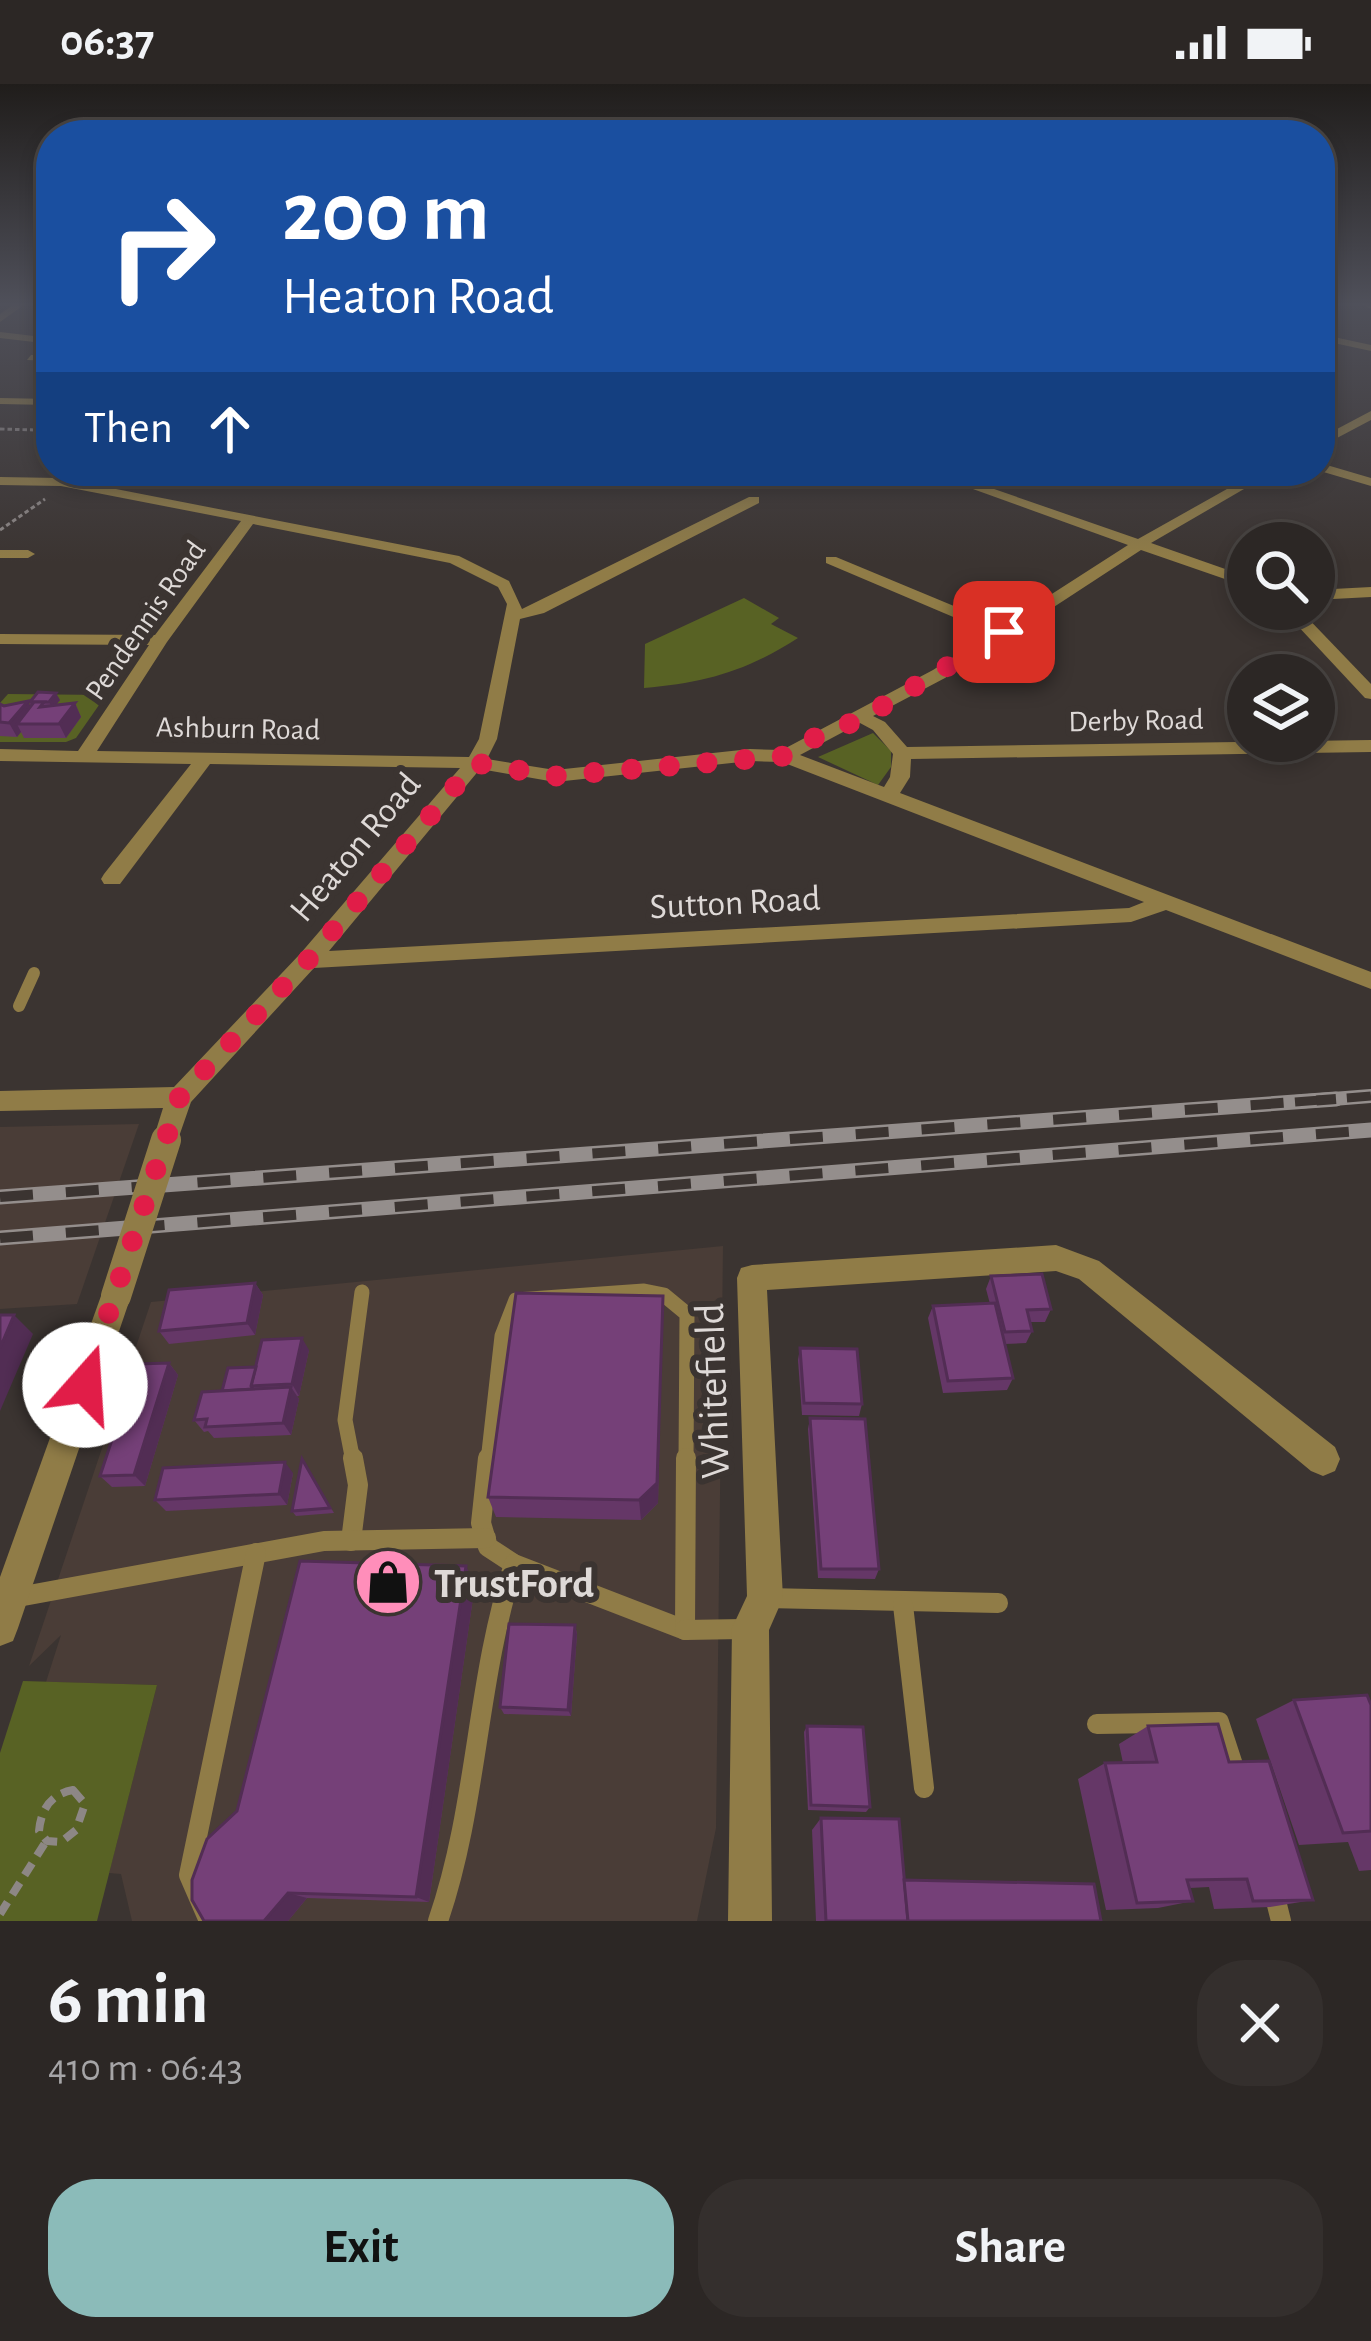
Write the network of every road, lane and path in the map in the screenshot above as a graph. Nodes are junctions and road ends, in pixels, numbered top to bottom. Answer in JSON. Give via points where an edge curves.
{"nodes":[{"id":1,"x":0,"y":400,"type":"edge"},
{"id":2,"x":36,"y":401,"type":"edge"},
{"id":3,"x":1371,"y":415,"type":"edge"},
{"id":4,"x":0,"y":429,"type":"edge"},
{"id":5,"x":36,"y":430,"type":"edge"},
{"id":6,"x":1335,"y":435,"type":"edge"},
{"id":7,"x":1335,"y":471,"type":"edge"},
{"id":8,"x":0,"y":482,"type":"edge"},
{"id":9,"x":1371,"y":482,"type":"edge"},
{"id":10,"x":36,"y":483,"type":"edge"},
{"id":11,"x":62,"y":486,"type":"edge"},
{"id":12,"x":82,"y":486,"type":"edge"},
{"id":13,"x":976,"y":486,"type":"edge"},
{"id":14,"x":1242,"y":486,"type":"edge"},
{"id":15,"x":754,"y":500,"type":"dead end"},
{"id":16,"x":251,"y":518,"type":"junction"},
{"id":17,"x":0,"y":530,"type":"edge"},
{"id":18,"x":1141,"y":543,"type":"junction"},
{"id":19,"x":0,"y":554,"type":"edge"},
{"id":20,"x":28,"y":554,"type":"dead end"},
{"id":21,"x":831,"y":560,"type":"dead end"},
{"id":22,"x":1227,"y":574,"type":"edge"},
{"id":23,"x":1371,"y":592,"type":"edge"},
{"id":24,"x":1335,"y":594,"type":"edge"},
{"id":25,"x":516,"y":615,"type":"junction"},
{"id":26,"x":1309,"y":630,"type":"edge"},
{"id":27,"x":1004,"y":632,"type":"junction"},
{"id":28,"x":0,"y":639,"type":"edge"},
{"id":29,"x":160,"y":640,"type":"junction"},
{"id":30,"x":1371,"y":694,"type":"edge"},
{"id":31,"x":863,"y":718,"type":"junction"},
{"id":32,"x":1371,"y":746,"type":"edge"},
{"id":33,"x":902,"y":753,"type":"junction"},
{"id":34,"x":0,"y":755,"type":"edge"},
{"id":35,"x":85,"y":755,"type":"junction"},
{"id":36,"x":785,"y":756,"type":"junction"},
{"id":37,"x":205,"y":758,"type":"junction"},
{"id":38,"x":475,"y":763,"type":"junction"},
{"id":39,"x":888,"y":797,"type":"junction"},
{"id":40,"x":112,"y":878,"type":"dead end"},
{"id":41,"x":1165,"y":903,"type":"junction"},
{"id":42,"x":308,"y":960,"type":"junction"},
{"id":43,"x":34,"y":973,"type":"dead end"},
{"id":44,"x":1371,"y":980,"type":"edge"},
{"id":45,"x":19,"y":1006,"type":"dead end"},
{"id":46,"x":180,"y":1096,"type":"junction"},
{"id":47,"x":0,"y":1101,"type":"edge"},
{"id":48,"x":362,"y":1292,"type":"dead end"},
{"id":49,"x":1323,"y":1459,"type":"dead end"},
{"id":50,"x":485,"y":1538,"type":"junction"},
{"id":51,"x":351,"y":1540,"type":"junction"},
{"id":52,"x":256,"y":1552,"type":"junction"},
{"id":53,"x":12,"y":1561,"type":"edge"},
{"id":54,"x":514,"y":1564,"type":"junction"},
{"id":55,"x":998,"y":1603,"type":"dead end"},
{"id":56,"x":903,"y":1606,"type":"junction"},
{"id":57,"x":5,"y":1613,"type":"edge"},
{"id":58,"x":757,"y":1613,"type":"junction"},
{"id":59,"x":685,"y":1630,"type":"junction"},
{"id":60,"x":1097,"y":1724,"type":"dead end"},
{"id":61,"x":925,"y":1788,"type":"dead end"},
{"id":62,"x":1245,"y":1804,"type":"edge"},
{"id":63,"x":47,"y":1841,"type":"junction"},
{"id":64,"x":1265,"y":1865,"type":"edge"},
{"id":65,"x":0,"y":1914,"type":"edge"},
{"id":66,"x":209,"y":1921,"type":"edge"},
{"id":67,"x":438,"y":1921,"type":"edge"},
{"id":68,"x":750,"y":1921,"type":"edge"},
{"id":69,"x":1281,"y":1921,"type":"edge"}],
"edges":[{"from":1,"to":2,"type":"street"},
{"from":3,"to":6,"type":"street"},
{"from":4,"to":5,"type":"path"},
{"from":7,"to":9,"type":"street"},
{"from":8,"to":10,"type":"street"},
{"from":11,"to":17,"type":"path"},
{"from":12,"to":16,"type":"street"},
{"from":13,"to":18,"type":"street"},
{"from":14,"to":18,"type":"street"},
{"from":15,"to":25,"type":"street"},
{"from":16,"to":25,"type":"street","via":[[454,559],[504,584]]},
{"from":16,"to":29,"type":"street","name":"Pendennis Road"},
{"from":18,"to":22,"type":"street"},
{"from":18,"to":27,"type":"street"},
{"from":19,"to":20,"type":"street"},
{"from":21,"to":27,"type":"street"},
{"from":23,"to":24,"type":"street"},
{"from":25,"to":38,"type":"street","via":[[488,739]]},
{"from":26,"to":30,"type":"street"},
{"from":27,"to":31,"type":"street"},
{"from":28,"to":29,"type":"street"},
{"from":29,"to":35,"type":"street","name":"Pendennis Road"},
{"from":31,"to":33,"type":"street"},
{"from":31,"to":36,"type":"street"},
{"from":32,"to":33,"type":"street","name":"Derby Road"},
{"from":33,"to":39,"type":"street"},
{"from":34,"to":35,"type":"street","name":"Ashburn Road"},
{"from":35,"to":37,"type":"street","name":"Ashburn Road"},
{"from":36,"to":38,"type":"street","name":"Heaton Road","via":[[555,776]]},
{"from":36,"to":39,"type":"street","name":"Heaton Road"},
{"from":37,"to":38,"type":"street","name":"Ashburn Road"},
{"from":37,"to":40,"type":"street"},
{"from":38,"to":42,"type":"street","name":"Heaton Road"},
{"from":39,"to":41,"type":"street","name":"Heaton Road"},
{"from":41,"to":42,"type":"street","name":"Sutton Road","via":[[1131,915]]},
{"from":41,"to":44,"type":"street","name":"Heaton Road"},
{"from":42,"to":46,"type":"street","name":"Heaton Road"},
{"from":43,"to":45,"type":"lane"},
{"from":46,"to":47,"type":"street"},
{"from":46,"to":53,"type":"street","name":"Heaton Road","bridge":true,"via":[[116,1296]]},
{"from":48,"to":51,"type":"lane","via":[[345,1420],[358,1485]]},
{"from":49,"to":58,"type":"street","name":"Whitefield","via":[[1089,1270],[1056,1258],[752,1278]]},
{"from":50,"to":51,"type":"lane"},
{"from":50,"to":54,"type":"lane"},
{"from":50,"to":59,"type":"lane","via":[[507,1311],[536,1294],[664,1295],[687,1314]]},
{"from":51,"to":52,"type":"lane"},
{"from":52,"to":57,"type":"lane"},
{"from":52,"to":66,"type":"lane","via":[[189,1875]]},
{"from":53,"to":57,"type":"street","name":"Heaton Road"},
{"from":54,"to":59,"type":"lane"},
{"from":54,"to":67,"type":"lane","via":[[494,1616],[456,1868]]},
{"from":55,"to":56,"type":"lane"},
{"from":56,"to":58,"type":"lane"},
{"from":56,"to":61,"type":"lane"},
{"from":58,"to":59,"type":"lane"},
{"from":58,"to":68,"type":"street","name":"Whitefield"},
{"from":60,"to":62,"type":"lane","via":[[1220,1722]]},
{"from":63,"to":63,"type":"path","via":[[76,1831],[85,1804],[78,1792],[58,1793],[45,1806],[39,1831]]},
{"from":63,"to":65,"type":"path"},
{"from":64,"to":69,"type":"lane"}]}
